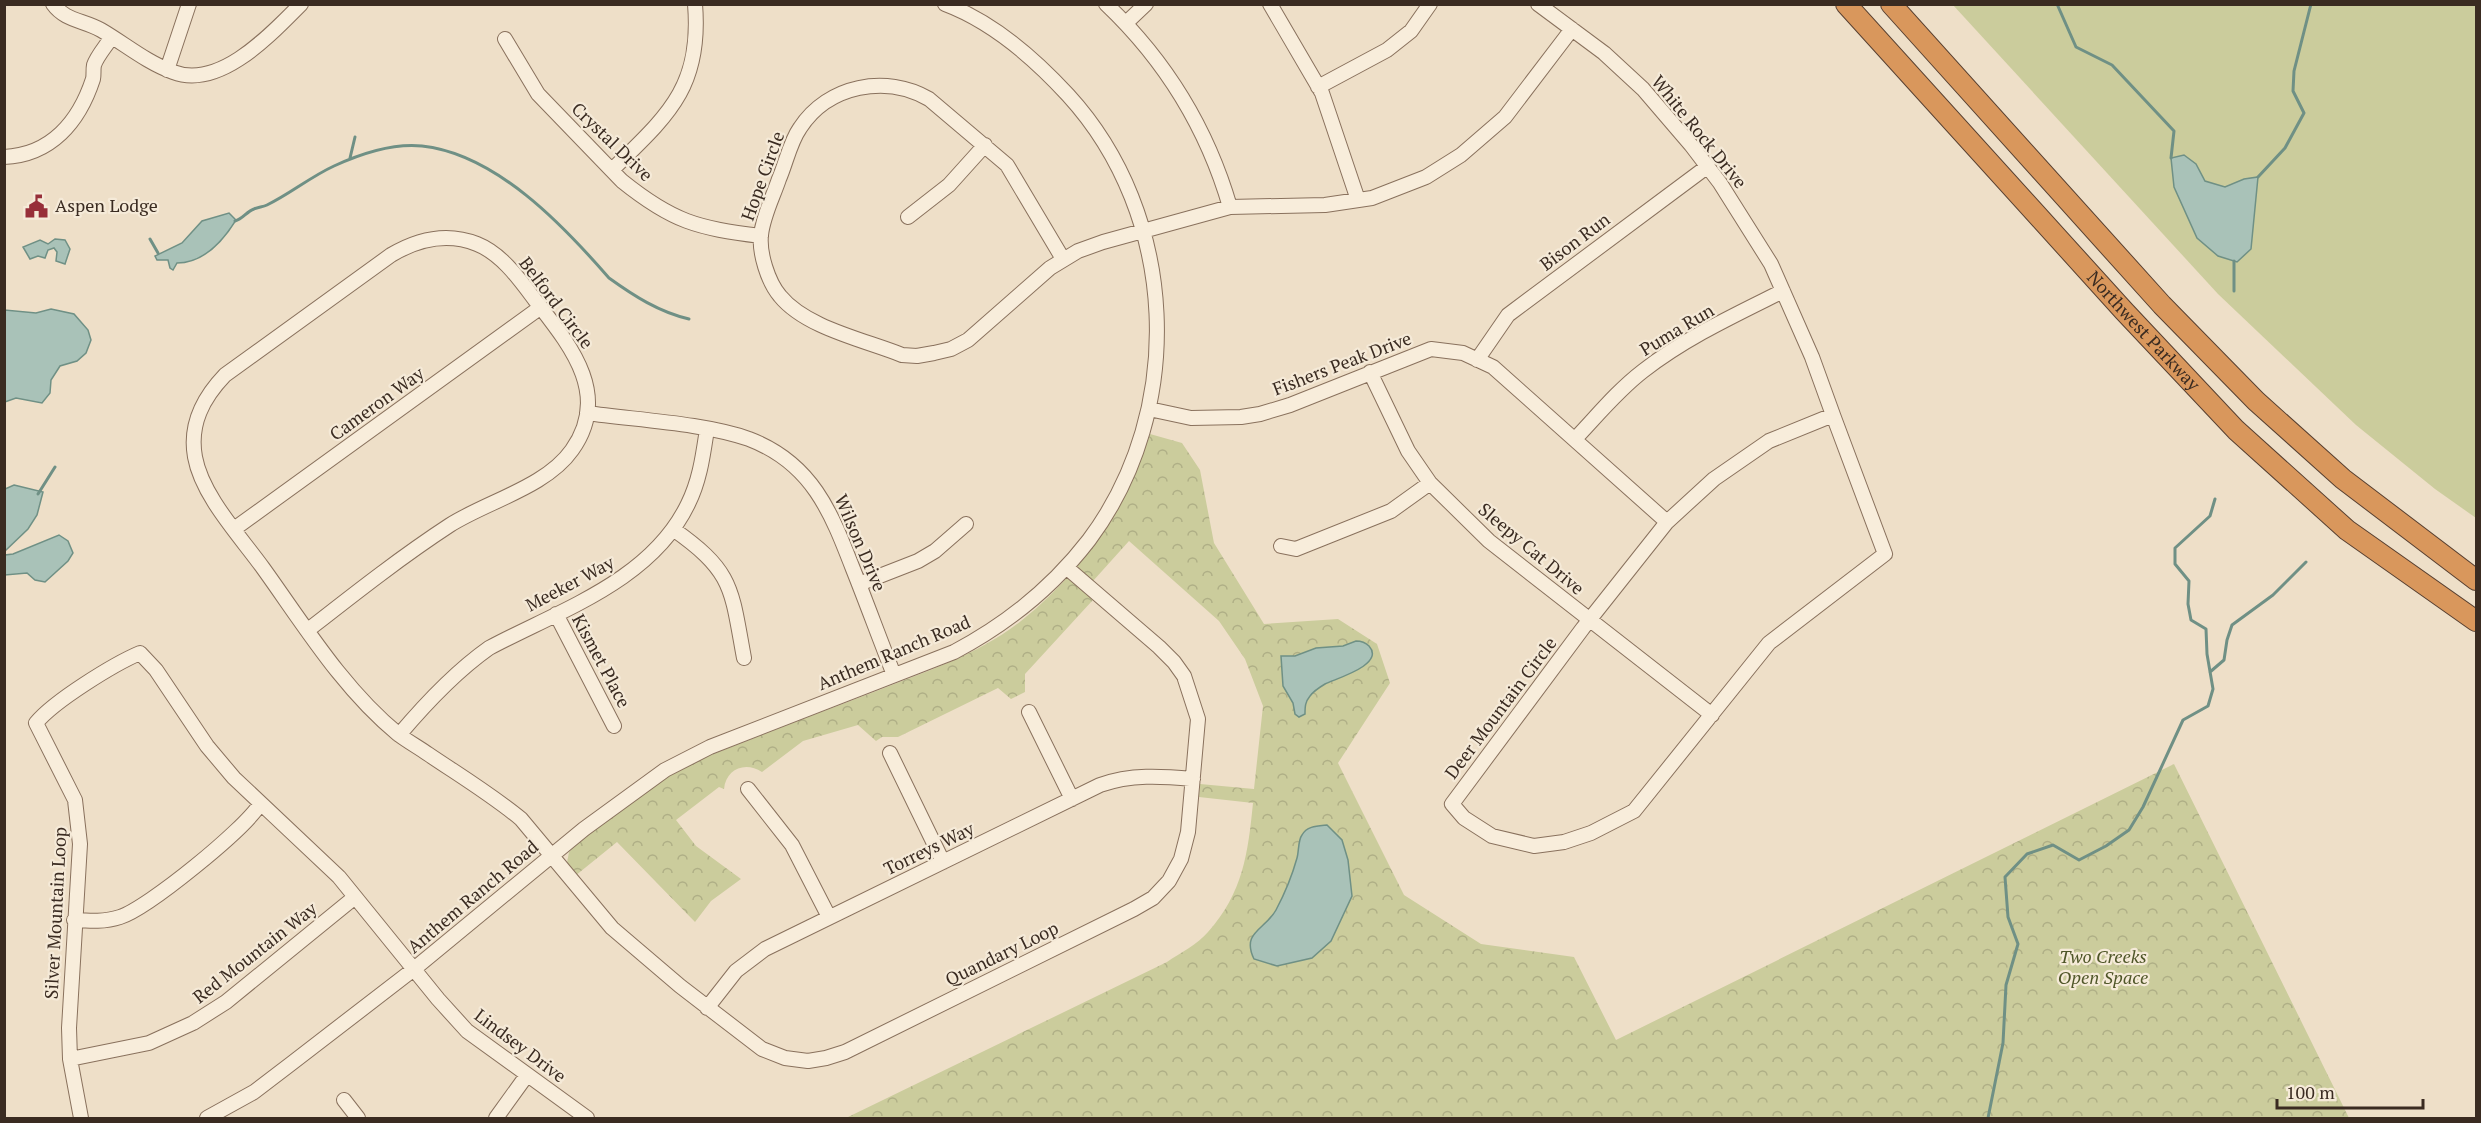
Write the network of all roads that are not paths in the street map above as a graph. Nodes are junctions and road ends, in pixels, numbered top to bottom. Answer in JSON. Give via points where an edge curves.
{"nodes":[{"id":1,"x":53,"y":4,"type":"edge"},
{"id":2,"x":189,"y":4,"type":"edge"},
{"id":3,"x":301,"y":4,"type":"edge"},
{"id":4,"x":695,"y":4,"type":"edge"},
{"id":5,"x":945,"y":4,"type":"edge"},
{"id":6,"x":1106,"y":4,"type":"edge"},
{"id":7,"x":1146,"y":4,"type":"edge"},
{"id":8,"x":1270,"y":4,"type":"edge"},
{"id":9,"x":1430,"y":4,"type":"edge"},
{"id":10,"x":1538,"y":4,"type":"edge"},
{"id":11,"x":1846,"y":4,"type":"edge"},
{"id":12,"x":1891,"y":4,"type":"edge"},
{"id":13,"x":1126,"y":23,"type":"junction"},
{"id":14,"x":1572,"y":29,"type":"junction"},
{"id":15,"x":111,"y":38,"type":"junction"},
{"id":16,"x":505,"y":39,"type":"dead end"},
{"id":17,"x":167,"y":69,"type":"junction"},
{"id":18,"x":1318,"y":87,"type":"junction"},
{"id":19,"x":985,"y":145,"type":"junction"},
{"id":20,"x":4,"y":157,"type":"edge"},
{"id":21,"x":1708,"y":166,"type":"junction"},
{"id":22,"x":612,"y":170,"type":"junction"},
{"id":23,"x":1358,"y":200,"type":"junction"},
{"id":24,"x":1230,"y":207,"type":"junction"},
{"id":25,"x":908,"y":218,"type":"dead end"},
{"id":26,"x":1144,"y":231,"type":"junction"},
{"id":27,"x":761,"y":236,"type":"junction"},
{"id":28,"x":1063,"y":259,"type":"junction"},
{"id":29,"x":1783,"y":291,"type":"junction"},
{"id":30,"x":541,"y":307,"type":"junction"},
{"id":31,"x":1477,"y":360,"type":"junction"},
{"id":32,"x":1370,"y":372,"type":"junction"},
{"id":33,"x":1149,"y":409,"type":"junction"},
{"id":34,"x":587,"y":413,"type":"junction"},
{"id":35,"x":1833,"y":415,"type":"junction"},
{"id":36,"x":707,"y":429,"type":"junction"},
{"id":37,"x":1575,"y":439,"type":"junction"},
{"id":38,"x":1430,"y":483,"type":"junction"},
{"id":39,"x":1667,"y":522,"type":"junction"},
{"id":40,"x":966,"y":524,"type":"dead end"},
{"id":41,"x":234,"y":529,"type":"junction"},
{"id":42,"x":673,"y":529,"type":"junction"},
{"id":43,"x":1281,"y":546,"type":"dead end"},
{"id":44,"x":1066,"y":567,"type":"junction"},
{"id":45,"x":2476,"y":580,"type":"edge"},
{"id":46,"x":859,"y":584,"type":"junction"},
{"id":47,"x":556,"y":614,"type":"junction"},
{"id":48,"x":1590,"y":620,"type":"junction"},
{"id":49,"x":2476,"y":621,"type":"edge"},
{"id":50,"x":308,"y":630,"type":"junction"},
{"id":51,"x":744,"y":658,"type":"dead end"},
{"id":52,"x":894,"y":675,"type":"junction"},
{"id":53,"x":1029,"y":712,"type":"dead end"},
{"id":54,"x":1712,"y":715,"type":"junction"},
{"id":55,"x":614,"y":726,"type":"dead end"},
{"id":56,"x":399,"y":735,"type":"junction"},
{"id":57,"x":890,"y":753,"type":"dead end"},
{"id":58,"x":1193,"y":779,"type":"junction"},
{"id":59,"x":748,"y":789,"type":"dead end"},
{"id":60,"x":1072,"y":799,"type":"junction"},
{"id":61,"x":260,"y":804,"type":"junction"},
{"id":62,"x":551,"y":855,"type":"junction"},
{"id":63,"x":943,"y":862,"type":"junction"},
{"id":64,"x":355,"y":897,"type":"junction"},
{"id":65,"x":829,"y":917,"type":"junction"},
{"id":66,"x":74,"y":920,"type":"junction"},
{"id":67,"x":414,"y":969,"type":"junction"},
{"id":68,"x":707,"y":1008,"type":"junction"},
{"id":69,"x":70,"y":1059,"type":"junction"},
{"id":70,"x":527,"y":1075,"type":"junction"},
{"id":71,"x":344,"y":1100,"type":"dead end"},
{"id":72,"x":81,"y":1119,"type":"edge"},
{"id":73,"x":207,"y":1119,"type":"edge"},
{"id":74,"x":358,"y":1119,"type":"edge"},
{"id":75,"x":496,"y":1119,"type":"edge"},
{"id":76,"x":587,"y":1119,"type":"edge"}],
"edges":[{"from":1,"to":15,"type":"street","via":[[67,17],[100,29]]},
{"from":2,"to":17,"type":"street"},
{"from":3,"to":17,"type":"street","via":[[226,68],[198,74]]},
{"from":4,"to":22,"type":"street","via":[[695,50],[690,74],[680,94],[656,128]]},
{"from":5,"to":26,"type":"street","name":"Anthem Ranch Road","via":[[999,34],[1041,65],[1086,115],[1124,178]]},
{"from":6,"to":13,"type":"street"},
{"from":7,"to":13,"type":"street"},
{"from":8,"to":18,"type":"street"},
{"from":9,"to":18,"type":"street","via":[[1410,31],[1387,50]]},
{"from":10,"to":14,"type":"street","name":"White Rock Drive"},
{"from":11,"to":49,"type":"highway","name":"Northwest Parkway","via":[[2236,430],[2347,530]]},
{"from":12,"to":45,"type":"highway","name":"Northwest Parkway","via":[[2162,305],[2247,393],[2343,479]]},
{"from":13,"to":24,"type":"street","via":[[1167,72],[1187,105],[1207,141]]},
{"from":14,"to":21,"type":"street","name":"White Rock Drive","via":[[1643,90]]},
{"from":14,"to":23,"type":"street","name":"Hope Circle","via":[[1504,117],[1461,155],[1426,177]]},
{"from":15,"to":17,"type":"street"},
{"from":15,"to":20,"type":"street","via":[[94,65],[93,78],[75,119],[57,139],[38,151]]},
{"from":16,"to":22,"type":"street","name":"Crystal Drive","via":[[538,94]]},
{"from":18,"to":23,"type":"street"},
{"from":19,"to":25,"type":"street","via":[[949,185]]},
{"from":19,"to":27,"type":"street","name":"Hope Circle","via":[[916,92],[889,85],[858,87],[842,93],[812,112],[798,130]]},
{"from":19,"to":28,"type":"street","name":"Hope Circle","via":[[1015,176]]},
{"from":21,"to":29,"type":"street","name":"White Rock Drive","via":[[1771,264]]},
{"from":21,"to":31,"type":"street","name":"Bison Run","via":[[1508,315]]},
{"from":22,"to":27,"type":"street","name":"Crystal Drive","via":[[638,194],[676,218],[720,231]]},
{"from":23,"to":24,"type":"street","name":"Hope Circle","via":[[1325,205]]},
{"from":24,"to":26,"type":"street","name":"Hope Circle"},
{"from":26,"to":28,"type":"street","name":"Hope Circle","via":[[1082,249]]},
{"from":26,"to":33,"type":"street","name":"Anthem Ranch Road","via":[[1158,338]]},
{"from":27,"to":28,"type":"street","name":"Hope Circle","via":[[773,286],[793,308],[809,320],[902,355],[951,349],[968,340]]},
{"from":29,"to":35,"type":"street","name":"White Rock Drive"},
{"from":29,"to":37,"type":"street","name":"Puma Run","via":[[1654,363],[1609,401]]},
{"from":30,"to":34,"type":"street","name":"Belford Circle","via":[[578,359],[587,390]]},
{"from":30,"to":41,"type":"street","name":"Cameron Way"},
{"from":30,"to":41,"type":"street","name":"Belford Circle","via":[[507,266],[479,245],[428,238],[391,255],[225,375],[200,408],[195,456],[207,490]]},
{"from":31,"to":32,"type":"street","name":"Fishers Peak Drive","via":[[1463,353],[1431,349]]},
{"from":31,"to":37,"type":"street","name":"Fishers Peak Drive","via":[[1493,367]]},
{"from":32,"to":33,"type":"street","name":"Fishers Peak Drive","via":[[1290,405],[1241,417],[1191,418]]},
{"from":32,"to":38,"type":"street","name":"Sleepy Cat Drive","via":[[1408,451]]},
{"from":33,"to":44,"type":"street","name":"Anthem Ranch Road","via":[[1129,468],[1109,508]]},
{"from":34,"to":36,"type":"street","name":"Wilson Drive"},
{"from":34,"to":50,"type":"street","name":"Belford Circle","via":[[572,450],[546,476],[450,526]]},
{"from":35,"to":39,"type":"street","name":"Deer Mountain Circle","via":[[1769,441],[1714,479]]},
{"from":35,"to":54,"type":"street","name":"Deer Mountain Circle","via":[[1885,554],[1769,643]]},
{"from":36,"to":42,"type":"street","name":"Meeker Way","via":[[695,488]]},
{"from":36,"to":46,"type":"street","name":"Wilson Drive","via":[[760,444],[802,472],[833,516]]},
{"from":37,"to":39,"type":"street","name":"Fishers Peak Drive"},
{"from":38,"to":43,"type":"street","via":[[1391,511],[1296,549]]},
{"from":38,"to":48,"type":"street","name":"Sleepy Cat Drive","via":[[1489,541]]},
{"from":39,"to":48,"type":"street","name":"Deer Mountain Circle"},
{"from":40,"to":46,"type":"street","via":[[918,561]]},
{"from":41,"to":50,"type":"street","name":"Belford Circle"},
{"from":42,"to":47,"type":"street","name":"Meeker Way","via":[[630,572]]},
{"from":42,"to":51,"type":"street","via":[[713,560],[729,584]]},
{"from":44,"to":52,"type":"street","name":"Anthem Ranch Road","via":[[1022,610],[999,626],[954,652]]},
{"from":44,"to":58,"type":"street","name":"Quandary Loop","via":[[1160,647],[1184,676],[1198,719]]},
{"from":46,"to":52,"type":"street","name":"Wilson Drive"},
{"from":47,"to":55,"type":"street","name":"Kismet Place"},
{"from":47,"to":56,"type":"street","name":"Meeker Way","via":[[471,661]]},
{"from":48,"to":54,"type":"street","name":"Sleepy Cat Drive"},
{"from":48,"to":54,"type":"street","name":"Deer Mountain Circle","via":[[1452,804],[1464,818],[1492,836],[1534,846],[1591,833],[1634,811]]},
{"from":50,"to":56,"type":"street","name":"Belford Circle","via":[[352,688]]},
{"from":52,"to":62,"type":"street","name":"Anthem Ranch Road","via":[[687,757],[640,786]]},
{"from":53,"to":60,"type":"street"},
{"from":56,"to":62,"type":"street","name":"Belford Circle","via":[[504,805]]},
{"from":57,"to":63,"type":"street"},
{"from":58,"to":60,"type":"street","name":"Torreys Way","via":[[1118,779]]},
{"from":58,"to":68,"type":"street","name":"Quandary Loop","via":[[1181,859],[1169,881],[1153,898],[845,1052],[808,1061],[785,1058],[762,1049]]},
{"from":59,"to":65,"type":"street","via":[[792,845]]},
{"from":60,"to":63,"type":"street","name":"Torreys Way"},
{"from":61,"to":64,"type":"street","name":"Silver Mountain Loop","via":[[303,841]]},
{"from":61,"to":66,"type":"street","via":[[246,823],[155,898],[121,917]]},
{"from":61,"to":66,"type":"street","name":"Silver Mountain Loop","via":[[207,746],[149,662],[140,653],[122,662],[36,723],[70,788],[78,815],[80,844]]},
{"from":62,"to":67,"type":"street","name":"Anthem Ranch Road"},
{"from":62,"to":68,"type":"street","name":"Quandary Loop","via":[[612,928]]},
{"from":63,"to":65,"type":"street","name":"Torreys Way"},
{"from":64,"to":67,"type":"street","name":"Silver Mountain Loop"},
{"from":64,"to":69,"type":"street","name":"Red Mountain Way","via":[[232,997],[193,1023],[149,1043]]},
{"from":65,"to":68,"type":"street","name":"Torreys Way","via":[[748,959]]},
{"from":66,"to":69,"type":"street","name":"Silver Mountain Loop"},
{"from":67,"to":70,"type":"street","name":"Lindsey Drive","via":[[467,1031]]},
{"from":67,"to":73,"type":"street","name":"Anthem Ranch Road","via":[[254,1092]]},
{"from":69,"to":72,"type":"street","name":"Silver Mountain Loop"},
{"from":70,"to":75,"type":"street"},
{"from":70,"to":76,"type":"street","name":"Lindsey Drive"},
{"from":71,"to":74,"type":"street"}]}
